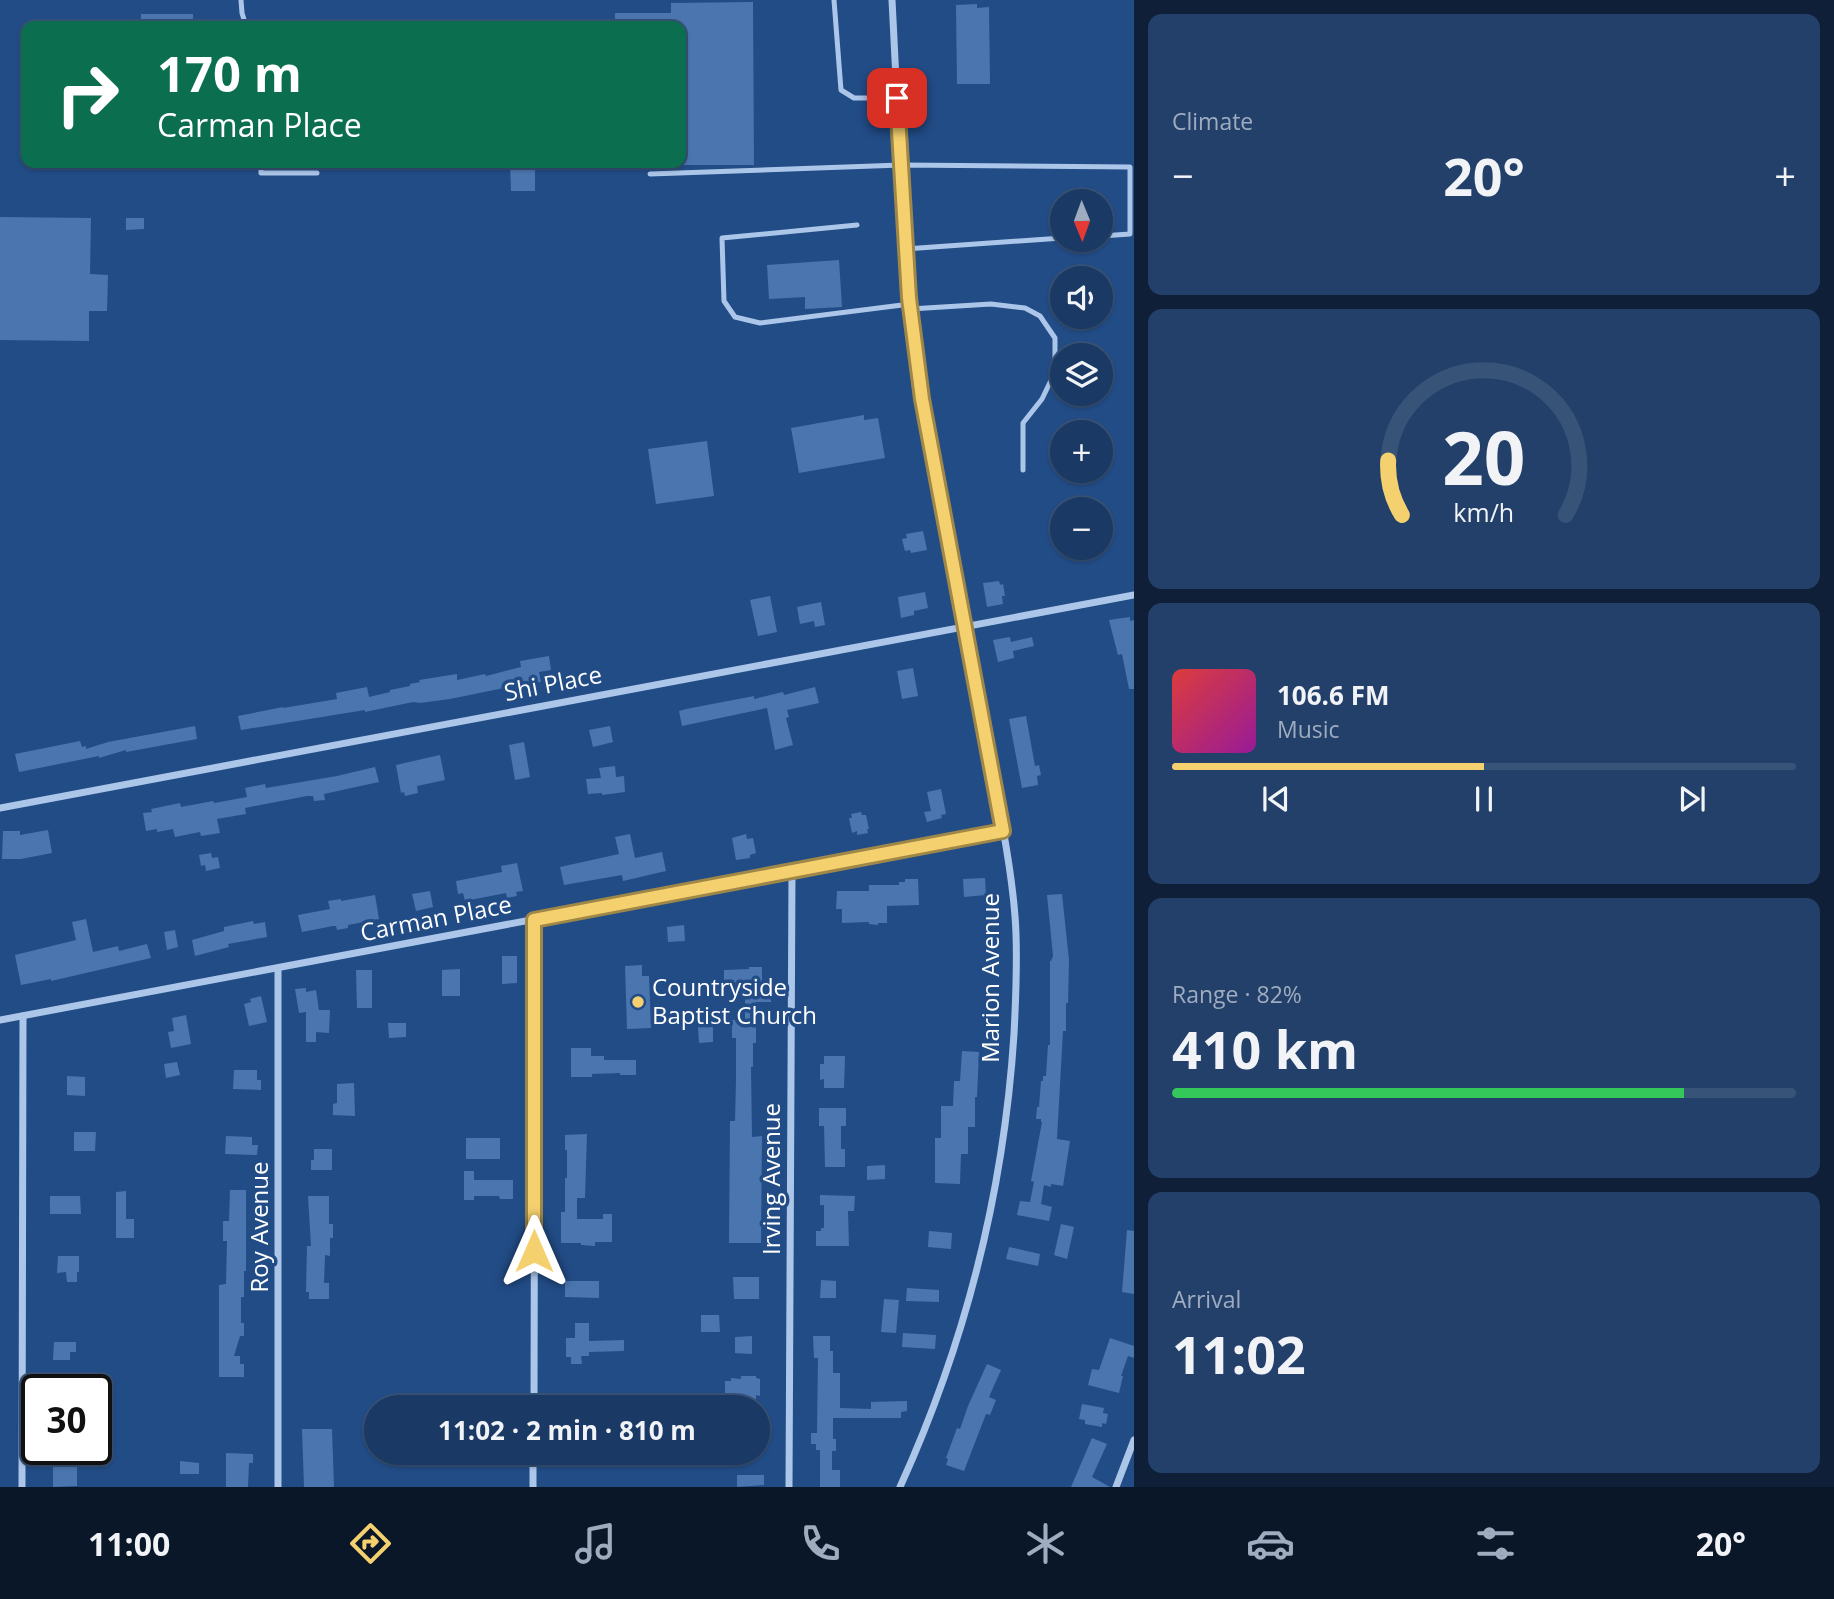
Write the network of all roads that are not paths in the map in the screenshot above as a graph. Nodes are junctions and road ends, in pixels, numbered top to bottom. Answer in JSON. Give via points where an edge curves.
{"nodes":[{"id":1,"x":242,"y":0,"type":"edge"},
{"id":2,"x":834,"y":0,"type":"edge"},
{"id":3,"x":892,"y":0,"type":"edge"},
{"id":4,"x":244,"y":21,"type":"edge"},
{"id":5,"x":897,"y":98,"type":"junction"},
{"id":6,"x":901,"y":165,"type":"junction"},
{"id":7,"x":261,"y":168,"type":"edge"},
{"id":8,"x":317,"y":173,"type":"dead end"},
{"id":9,"x":649,"y":174,"type":"dead end"},
{"id":10,"x":858,"y":225,"type":"dead end"},
{"id":11,"x":1113,"y":235,"type":"edge"},
{"id":12,"x":1050,"y":239,"type":"edge"},
{"id":13,"x":905,"y":249,"type":"junction"},
{"id":14,"x":910,"y":306,"type":"junction"},
{"id":15,"x":1023,"y":470,"type":"dead end"},
{"id":16,"x":1134,"y":595,"type":"edge"},
{"id":17,"x":964,"y":626,"type":"junction"},
{"id":18,"x":0,"y":808,"type":"edge"},
{"id":19,"x":1003,"y":831,"type":"junction"},
{"id":20,"x":792,"y":872,"type":"junction"},
{"id":21,"x":534,"y":920,"type":"junction"},
{"id":22,"x":278,"y":968,"type":"junction"},
{"id":23,"x":23,"y":1016,"type":"junction"},
{"id":24,"x":0,"y":1020,"type":"edge"},
{"id":25,"x":534,"y":1395,"type":"edge"},
{"id":26,"x":1134,"y":1440,"type":"edge"},
{"id":27,"x":534,"y":1465,"type":"edge"},
{"id":28,"x":22,"y":1487,"type":"edge"},
{"id":29,"x":278,"y":1487,"type":"edge"},
{"id":30,"x":533,"y":1487,"type":"edge"},
{"id":31,"x":789,"y":1487,"type":"edge"},
{"id":32,"x":900,"y":1487,"type":"edge"},
{"id":33,"x":1116,"y":1487,"type":"edge"}],
"edges":[{"from":1,"to":4,"type":"lane"},
{"from":2,"to":5,"type":"lane","via":[[842,90],[854,97]]},
{"from":3,"to":5,"type":"street","name":"Marion Avenue"},
{"from":5,"to":6,"type":"street","name":"Marion Avenue"},
{"from":6,"to":9,"type":"lane"},
{"from":6,"to":11,"type":"lane","via":[[1130,167],[1129,234]]},
{"from":6,"to":13,"type":"street","name":"Marion Avenue"},
{"from":7,"to":8,"type":"lane","via":[[261,173]]},
{"from":10,"to":14,"type":"lane","via":[[722,239],[724,301],[735,317],[760,323]]},
{"from":12,"to":13,"type":"lane"},
{"from":13,"to":14,"type":"street","name":"Marion Avenue"},
{"from":14,"to":15,"type":"lane","via":[[991,304],[1025,308],[1040,316],[1055,338],[1055,372],[1023,423]]},
{"from":14,"to":17,"type":"street","name":"Marion Avenue","via":[[922,399]]},
{"from":16,"to":17,"type":"street","name":"Shi Place"},
{"from":17,"to":18,"type":"street","name":"Shi Place"},
{"from":17,"to":19,"type":"street","name":"Marion Avenue"},
{"from":19,"to":20,"type":"street","name":"Carman Place"},
{"from":19,"to":32,"type":"street","name":"Marion Avenue","via":[[1015,918],[1016,1004],[1000,1164],[949,1365]]},
{"from":20,"to":21,"type":"street","name":"Carman Place"},
{"from":20,"to":31,"type":"street","name":"Irving Avenue"},
{"from":21,"to":22,"type":"street","name":"Carman Place"},
{"from":21,"to":25,"type":"street"},
{"from":22,"to":23,"type":"street","name":"Carman Place"},
{"from":22,"to":29,"type":"street","name":"Roy Avenue"},
{"from":23,"to":24,"type":"street","name":"Carman Place"},
{"from":23,"to":28,"type":"street"},
{"from":26,"to":33,"type":"street"},
{"from":27,"to":30,"type":"street"}]}
